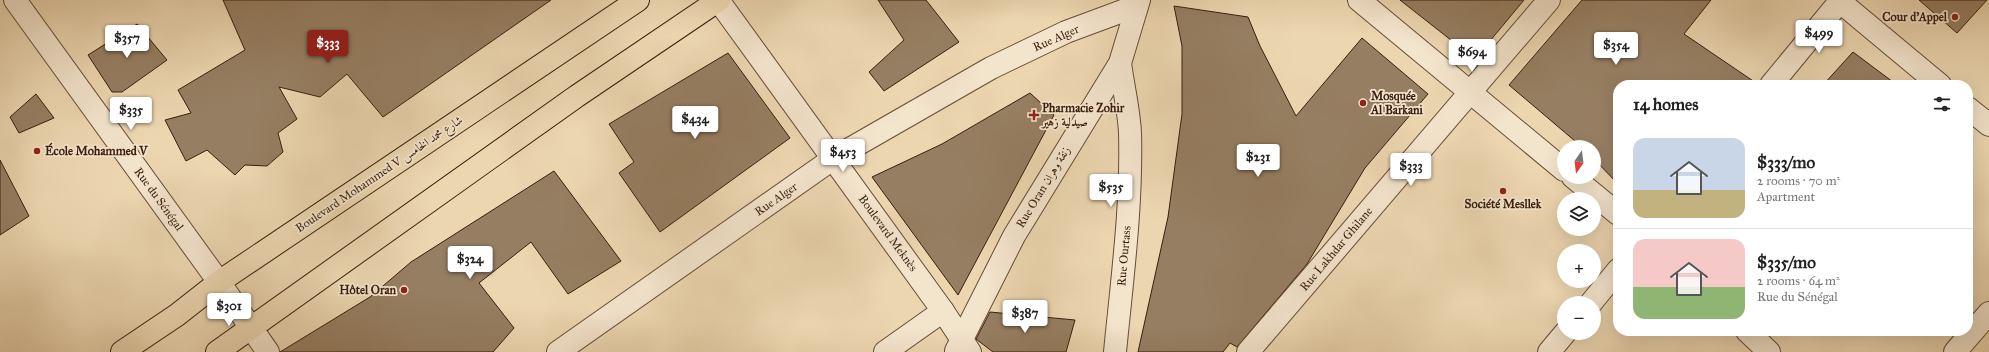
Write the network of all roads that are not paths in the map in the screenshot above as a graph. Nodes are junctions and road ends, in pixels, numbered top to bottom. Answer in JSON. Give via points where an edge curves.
{"nodes":[{"id":1,"x":15,"y":0,"type":"edge"},
{"id":2,"x":638,"y":0,"type":"edge"},
{"id":3,"x":719,"y":0,"type":"edge"},
{"id":4,"x":1359,"y":0,"type":"edge"},
{"id":5,"x":1549,"y":0,"type":"edge"},
{"id":6,"x":1840,"y":0,"type":"edge"},
{"id":7,"x":1137,"y":3,"type":"edge"},
{"id":8,"x":1120,"y":64,"type":"junction"},
{"id":9,"x":1775,"y":80,"type":"edge"},
{"id":10,"x":1934,"y":80,"type":"edge"},
{"id":11,"x":1469,"y":93,"type":"junction"},
{"id":12,"x":1973,"y":112,"type":"edge"},
{"id":13,"x":1989,"y":126,"type":"edge"},
{"id":14,"x":834,"y":158,"type":"junction"},
{"id":15,"x":1557,"y":164,"type":"edge"},
{"id":16,"x":1582,"y":184,"type":"edge"},
{"id":17,"x":1613,"y":210,"type":"edge"},
{"id":18,"x":1613,"y":276,"type":"edge"},
{"id":19,"x":219,"y":282,"type":"junction"},
{"id":20,"x":1596,"y":296,"type":"edge"},
{"id":21,"x":943,"y":311,"type":"junction"},
{"id":22,"x":1989,"y":313,"type":"edge"},
{"id":23,"x":251,"y":328,"type":"junction"},
{"id":24,"x":1973,"y":332,"type":"edge"},
{"id":25,"x":1752,"y":336,"type":"edge"},
{"id":26,"x":1970,"y":336,"type":"edge"},
{"id":27,"x":1559,"y":340,"type":"edge"},
{"id":28,"x":962,"y":348,"type":"edge"},
{"id":29,"x":122,"y":352,"type":"edge"},
{"id":30,"x":217,"y":352,"type":"edge"},
{"id":31,"x":268,"y":352,"type":"edge"},
{"id":32,"x":558,"y":352,"type":"edge"},
{"id":33,"x":885,"y":352,"type":"edge"},
{"id":34,"x":1115,"y":352,"type":"edge"},
{"id":35,"x":1248,"y":352,"type":"edge"},
{"id":36,"x":1549,"y":352,"type":"edge"},
{"id":37,"x":1769,"y":352,"type":"edge"},
{"id":38,"x":1956,"y":352,"type":"edge"}],
"edges":[{"from":1,"to":19,"type":"street","name":"Rue du Sénégal"},
{"from":2,"to":19,"type":"main road","name":"Boulevard Mohammed V شارع محمد الخامس"},
{"from":3,"to":14,"type":"street","name":"Boulevard Meknès"},
{"from":3,"to":23,"type":"main road","via":[[577,96]]},
{"from":4,"to":11,"type":"street"},
{"from":5,"to":11,"type":"street","name":"Rue Lakhdar Ghilane"},
{"from":6,"to":9,"type":"street"},
{"from":6,"to":10,"type":"street"},
{"from":7,"to":8,"type":"street","name":"Rue Oran زنقة وهران"},
{"from":7,"to":14,"type":"street","name":"Rue Alger","via":[[1066,32],[991,68]]},
{"from":8,"to":28,"type":"street","name":"Rue Oran زنقة وهران","via":[[1014,236]]},
{"from":8,"to":34,"type":"street","name":"Rue Ourtass","via":[[1130,132],[1125,257]]},
{"from":11,"to":15,"type":"street"},
{"from":11,"to":35,"type":"street","name":"Rue Lakhdar Ghilane"},
{"from":12,"to":13,"type":"street"},
{"from":14,"to":21,"type":"street","name":"Boulevard Meknès"},
{"from":14,"to":32,"type":"street","name":"Rue Alger"},
{"from":16,"to":17,"type":"street"},
{"from":18,"to":20,"type":"street"},
{"from":19,"to":23,"type":"street","name":"Rue du Sénégal"},
{"from":19,"to":29,"type":"main road","name":"Boulevard Mohammed V شارع محمد الخامس"},
{"from":21,"to":28,"type":"street","name":"Boulevard Meknès"},
{"from":21,"to":33,"type":"street"},
{"from":22,"to":24,"type":"street"},
{"from":23,"to":30,"type":"main road"},
{"from":23,"to":31,"type":"street","name":"Rue du Sénégal"},
{"from":25,"to":37,"type":"street"},
{"from":26,"to":38,"type":"street"},
{"from":27,"to":36,"type":"street"}]}
